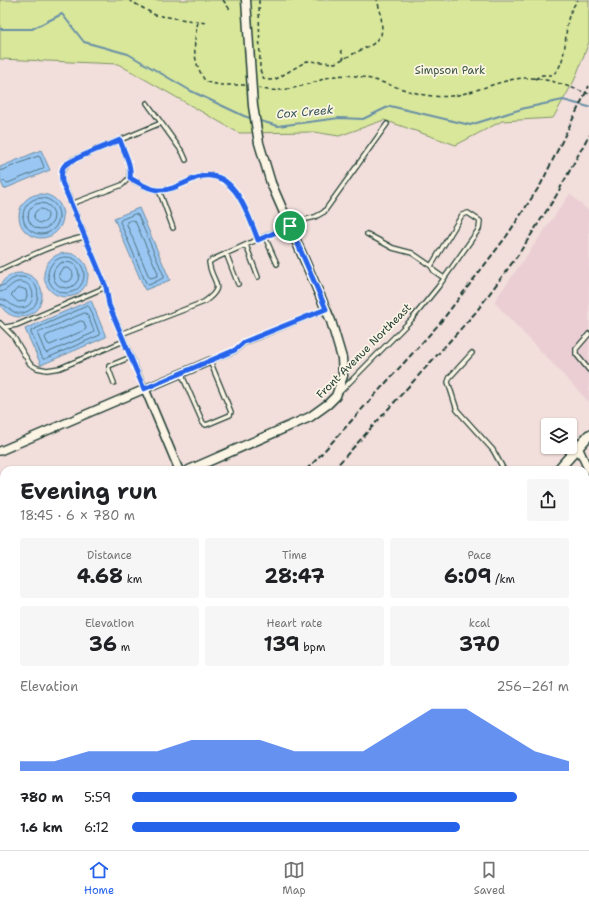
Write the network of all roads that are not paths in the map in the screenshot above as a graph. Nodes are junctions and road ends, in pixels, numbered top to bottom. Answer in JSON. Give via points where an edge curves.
{"nodes":[{"id":1,"x":246,"y":0,"type":"edge"},
{"id":2,"x":147,"y":104,"type":"dead end"},
{"id":3,"x":161,"y":123,"type":"junction"},
{"id":4,"x":387,"y":124,"type":"dead end"},
{"id":5,"x":120,"y":140,"type":"junction"},
{"id":6,"x":186,"y":160,"type":"dead end"},
{"id":7,"x":130,"y":178,"type":"junction"},
{"id":8,"x":159,"y":190,"type":"junction"},
{"id":9,"x":71,"y":204,"type":"junction"},
{"id":10,"x":290,"y":226,"type":"junction"},
{"id":11,"x":173,"y":228,"type":"dead end"},
{"id":12,"x":367,"y":234,"type":"dead end"},
{"id":13,"x":84,"y":237,"type":"junction"},
{"id":14,"x":265,"y":237,"type":"junction"},
{"id":15,"x":258,"y":240,"type":"junction"},
{"id":16,"x":246,"y":245,"type":"junction"},
{"id":17,"x":226,"y":253,"type":"junction"},
{"id":18,"x":277,"y":264,"type":"dead end"},
{"id":19,"x":432,"y":266,"type":"junction"},
{"id":20,"x":0,"y":270,"type":"edge"},
{"id":21,"x":258,"y":277,"type":"dead end"},
{"id":22,"x":444,"y":278,"type":"junction"},
{"id":23,"x":238,"y":284,"type":"dead end"},
{"id":24,"x":106,"y":287,"type":"junction"},
{"id":25,"x":326,"y":309,"type":"junction"},
{"id":26,"x":0,"y":323,"type":"edge"},
{"id":27,"x":6,"y":327,"type":"junction"},
{"id":28,"x":121,"y":334,"type":"junction"},
{"id":29,"x":589,"y":334,"type":"edge"},
{"id":30,"x":124,"y":341,"type":"junction"},
{"id":31,"x":472,"y":353,"type":"dead end"},
{"id":32,"x":131,"y":357,"type":"junction"},
{"id":33,"x":210,"y":361,"type":"junction"},
{"id":34,"x":589,"y":370,"type":"edge"},
{"id":35,"x":181,"y":373,"type":"junction"},
{"id":36,"x":114,"y":383,"type":"dead end"},
{"id":37,"x":144,"y":389,"type":"junction"},
{"id":38,"x":336,"y":396,"type":"junction"},
{"id":39,"x":589,"y":435,"type":"edge"},
{"id":40,"x":578,"y":447,"type":"junction"},
{"id":41,"x":0,"y":451,"type":"edge"},
{"id":42,"x":177,"y":466,"type":"edge"},
{"id":43,"x":198,"y":466,"type":"edge"},
{"id":44,"x":502,"y":466,"type":"edge"},
{"id":45,"x":562,"y":466,"type":"edge"},
{"id":46,"x":586,"y":466,"type":"edge"}],
"edges":[{"from":1,"to":10,"type":"street","via":[[251,85],[259,143],[271,183]]},
{"from":2,"to":3,"type":"lane"},
{"from":3,"to":5,"type":"lane"},
{"from":3,"to":6,"type":"lane"},
{"from":4,"to":10,"type":"lane","via":[[324,212]]},
{"from":5,"to":7,"type":"lane","via":[[128,161]]},
{"from":5,"to":9,"type":"lane","via":[[72,160],[64,166],[61,173],[62,182]]},
{"from":7,"to":8,"type":"lane","via":[[145,187]]},
{"from":7,"to":9,"type":"lane","via":[[122,185]]},
{"from":8,"to":11,"type":"lane"},
{"from":8,"to":15,"type":"lane","via":[[174,188],[210,175],[220,177],[242,201]]},
{"from":9,"to":13,"type":"lane"},
{"from":10,"to":14,"type":"lane"},
{"from":10,"to":25,"type":"street"},
{"from":12,"to":19,"type":"lane","via":[[393,248],[412,253]]},
{"from":13,"to":20,"type":"lane","via":[[55,246]]},
{"from":13,"to":24,"type":"lane"},
{"from":14,"to":15,"type":"lane"},
{"from":14,"to":18,"type":"lane"},
{"from":15,"to":16,"type":"lane"},
{"from":16,"to":17,"type":"lane"},
{"from":16,"to":21,"type":"lane"},
{"from":17,"to":23,"type":"lane"},
{"from":17,"to":28,"type":"lane","via":[[209,262],[217,285],[212,297]]},
{"from":19,"to":22,"type":"lane","via":[[434,271]]},
{"from":19,"to":22,"type":"lane","name":"Front Avenue Northeast","via":[[462,215],[468,212],[480,221],[479,229]]},
{"from":22,"to":38,"type":"lane","name":"Front Avenue Northeast","via":[[412,319]]},
{"from":24,"to":27,"type":"lane","via":[[17,325]]},
{"from":24,"to":28,"type":"lane","via":[[109,305]]},
{"from":25,"to":33,"type":"lane","via":[[244,342],[235,350]]},
{"from":25,"to":38,"type":"street","via":[[342,358],[343,376]]},
{"from":26,"to":27,"type":"lane"},
{"from":27,"to":30,"type":"lane","via":[[30,364],[47,370],[60,368]]},
{"from":28,"to":30,"type":"lane"},
{"from":29,"to":34,"type":"lane","via":[[576,349],[576,354]]},
{"from":30,"to":32,"type":"lane"},
{"from":31,"to":44,"type":"lane","via":[[448,382],[457,410],[493,450]]},
{"from":32,"to":36,"type":"lane","via":[[109,366]]},
{"from":32,"to":37,"type":"lane"},
{"from":33,"to":35,"type":"street"},
{"from":33,"to":35,"type":"lane","via":[[231,412],[230,415],[206,425]]},
{"from":35,"to":37,"type":"street"},
{"from":37,"to":41,"type":"street"},
{"from":37,"to":42,"type":"street"},
{"from":38,"to":43,"type":"street","name":"Front Avenue Northeast","via":[[310,417]]},
{"from":39,"to":40,"type":"main road"},
{"from":40,"to":45,"type":"main road"},
{"from":40,"to":46,"type":"street"}]}
